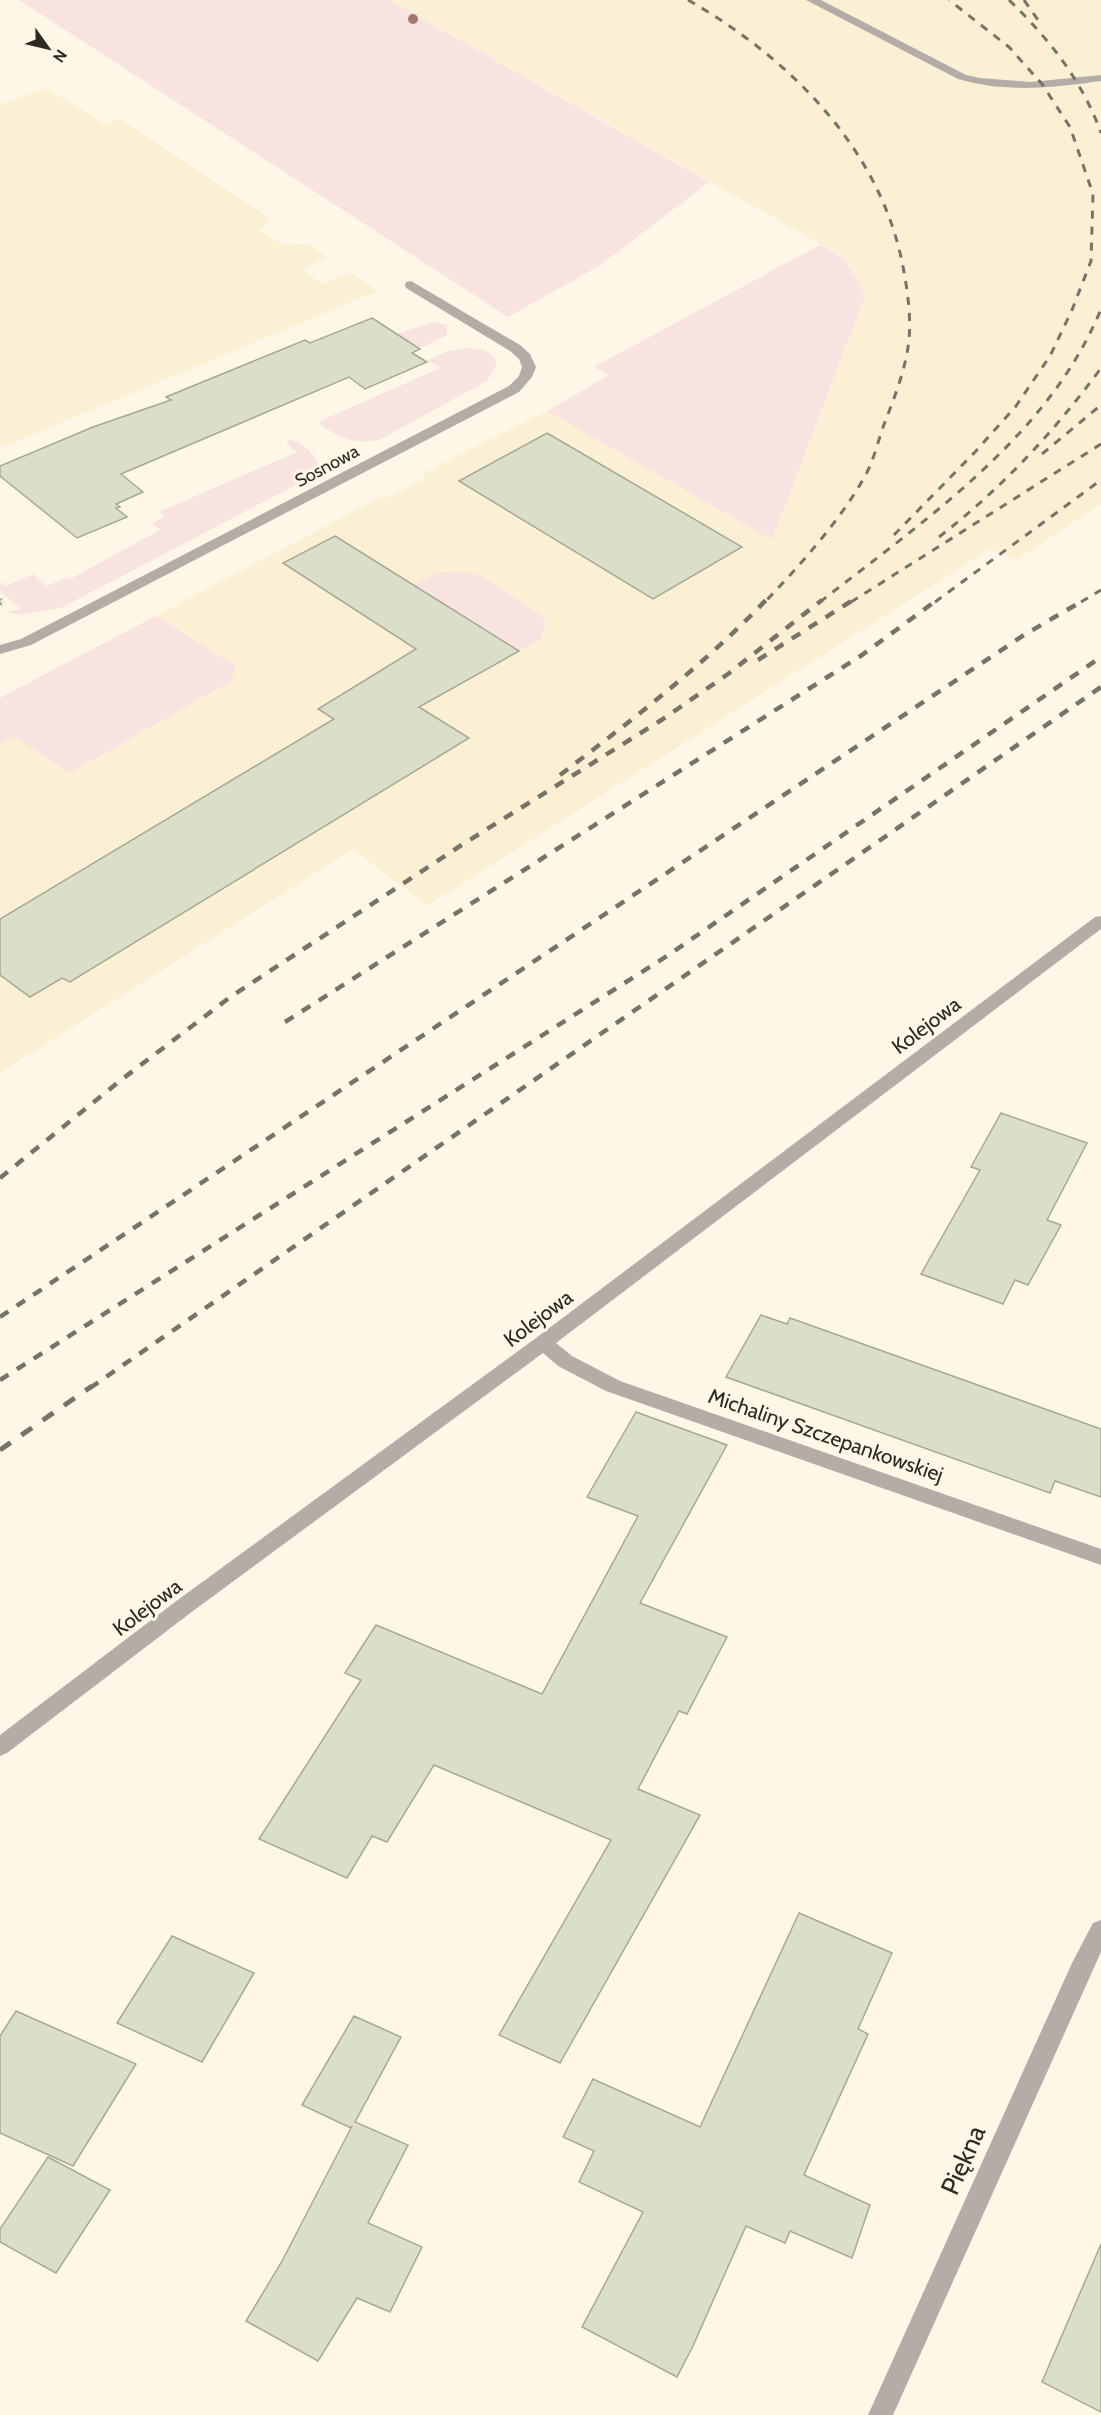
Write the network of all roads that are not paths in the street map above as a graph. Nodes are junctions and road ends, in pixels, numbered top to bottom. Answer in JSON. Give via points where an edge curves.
{"nodes":[{"id":1,"x":812,"y":0,"type":"edge"},
{"id":2,"x":1101,"y":78,"type":"edge"},
{"id":3,"x":411,"y":285,"type":"dead end"},
{"id":4,"x":0,"y":650,"type":"edge"},
{"id":5,"x":1101,"y":921,"type":"edge"},
{"id":6,"x":543,"y":1344,"type":"junction"},
{"id":7,"x":1101,"y":1557,"type":"edge"},
{"id":8,"x":0,"y":1747,"type":"edge"},
{"id":9,"x":1101,"y":1930,"type":"edge"},
{"id":10,"x":880,"y":2415,"type":"edge"}],
"edges":[{"from":1,"to":2,"type":"street","via":[[974,81],[1015,86]]},
{"from":3,"to":4,"type":"street","name":"Sosnowa","via":[[514,348],[525,357],[529,367],[525,377],[514,388],[284,509],[27,642]]},
{"from":5,"to":6,"type":"street","name":"Kolejowa"},
{"from":6,"to":7,"type":"street","name":"Michaliny Szczepankowskiej","via":[[565,1361],[613,1386]]},
{"from":6,"to":8,"type":"street","name":"Kolejowa","via":[[182,1608]]},
{"from":9,"to":10,"type":"street","name":"Piękna"}]}
